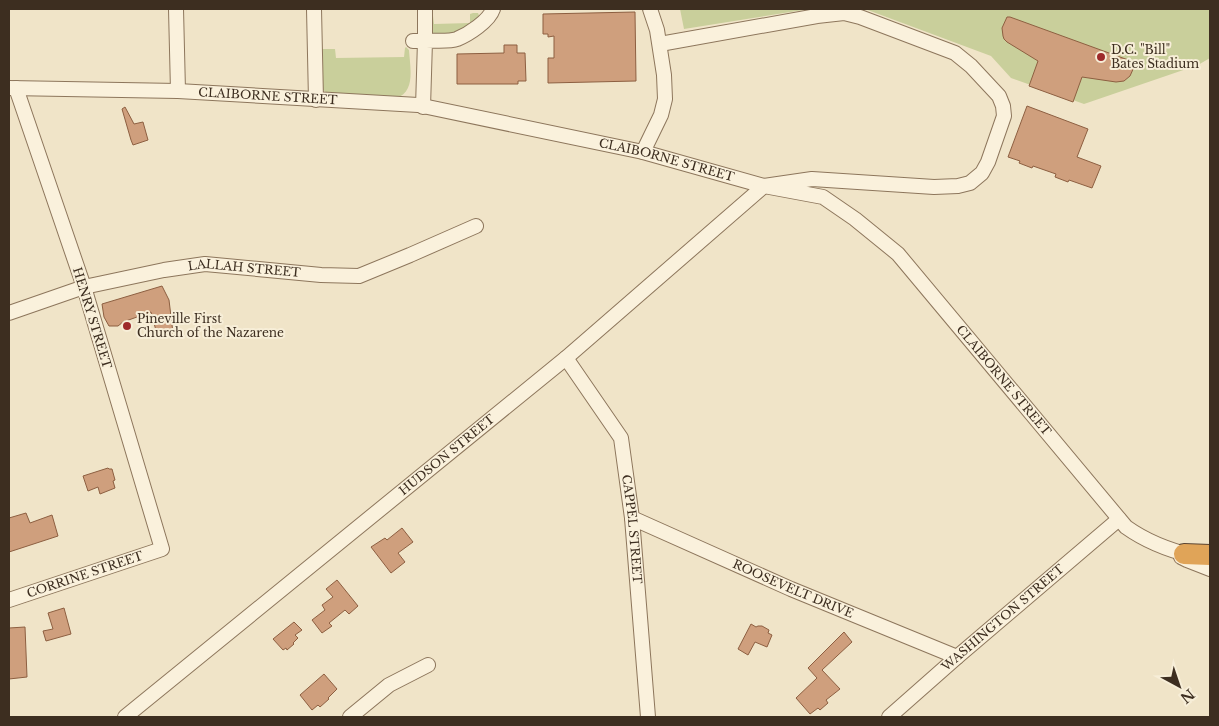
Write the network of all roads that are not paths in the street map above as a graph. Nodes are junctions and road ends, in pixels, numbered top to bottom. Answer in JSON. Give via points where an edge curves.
{"nodes":[{"id":1,"x":176,"y":9,"type":"edge"},
{"id":2,"x":314,"y":9,"type":"edge"},
{"id":3,"x":425,"y":9,"type":"edge"},
{"id":4,"x":493,"y":9,"type":"edge"},
{"id":5,"x":650,"y":9,"type":"edge"},
{"id":6,"x":818,"y":12,"type":"edge"},
{"id":7,"x":456,"y":39,"type":"junction"},
{"id":8,"x":419,"y":41,"type":"junction"},
{"id":9,"x":660,"y":44,"type":"junction"},
{"id":10,"x":425,"y":63,"type":"junction"},
{"id":11,"x":12,"y":88,"type":"edge"},
{"id":12,"x":178,"y":91,"type":"junction"},
{"id":13,"x":316,"y":100,"type":"junction"},
{"id":14,"x":423,"y":107,"type":"junction"},
{"id":15,"x":643,"y":152,"type":"junction"},
{"id":16,"x":764,"y":186,"type":"junction"},
{"id":17,"x":476,"y":226,"type":"dead end"},
{"id":18,"x":84,"y":287,"type":"junction"},
{"id":19,"x":9,"y":313,"type":"edge"},
{"id":20,"x":566,"y":358,"type":"junction"},
{"id":21,"x":632,"y":518,"type":"junction"},
{"id":22,"x":1119,"y":519,"type":"junction"},
{"id":23,"x":162,"y":549,"type":"joint"},
{"id":24,"x":1178,"y":552,"type":"junction"},
{"id":25,"x":1210,"y":555,"type":"edge"},
{"id":26,"x":1210,"y":559,"type":"edge"},
{"id":27,"x":1210,"y":569,"type":"edge"},
{"id":28,"x":9,"y":600,"type":"edge"},
{"id":29,"x":957,"y":657,"type":"junction"},
{"id":30,"x":428,"y":665,"type":"dead end"},
{"id":31,"x":125,"y":717,"type":"edge"},
{"id":32,"x":350,"y":717,"type":"edge"},
{"id":33,"x":648,"y":717,"type":"edge"},
{"id":34,"x":889,"y":717,"type":"edge"}],
"edges":[{"from":1,"to":12,"type":"street"},
{"from":2,"to":13,"type":"street"},
{"from":3,"to":8,"type":"street"},
{"from":4,"to":7,"type":"street","via":[[486,21]]},
{"from":5,"to":9,"type":"street"},
{"from":6,"to":9,"type":"street"},
{"from":6,"to":16,"type":"street","via":[[860,17],[955,53],[999,96],[1004,116],[982,173],[964,185],[934,187],[812,179]]},
{"from":7,"to":8,"type":"street"},
{"from":7,"to":10,"type":"street","via":[[433,50]]},
{"from":8,"to":10,"type":"street"},
{"from":9,"to":15,"type":"street","via":[[665,99]]},
{"from":10,"to":14,"type":"street"},
{"from":11,"to":12,"type":"street","name":"CLAIBORNE STREET"},
{"from":11,"to":18,"type":"street","name":"HENRY STREET"},
{"from":12,"to":13,"type":"street","name":"CLAIBORNE STREET"},
{"from":13,"to":14,"type":"street","name":"CLAIBORNE STREET"},
{"from":14,"to":15,"type":"street","name":"CLAIBORNE STREET"},
{"from":15,"to":16,"type":"street","name":"CLAIBORNE STREET"},
{"from":16,"to":20,"type":"street","name":"HUDSON STREET"},
{"from":16,"to":22,"type":"street","name":"CLAIBORNE STREET","via":[[823,197],[898,254]]},
{"from":17,"to":18,"type":"street","name":"LALLAH STREET","via":[[359,276],[205,264]]},
{"from":18,"to":19,"type":"street","name":"LALLAH STREET"},
{"from":18,"to":23,"type":"street","name":"HENRY STREET"},
{"from":20,"to":21,"type":"street","name":"CAPPEL STREET","via":[[622,438]]},
{"from":20,"to":31,"type":"street","name":"HUDSON STREET"},
{"from":21,"to":29,"type":"street","name":"ROOSEVELT DRIVE"},
{"from":21,"to":33,"type":"street","name":"CAPPEL STREET"},
{"from":22,"to":24,"type":"street","name":"CLAIBORNE STREET","via":[[1136,534]]},
{"from":22,"to":29,"type":"street","name":"WASHINGTON STREET"},
{"from":23,"to":28,"type":"street","name":"CORRINE STREET"},
{"from":24,"to":25,"type":"highway"},
{"from":24,"to":26,"type":"street","name":"CLAIBORNE STREET"},
{"from":24,"to":27,"type":"street","name":"CLAIBORNE STREET","via":[[1187,560]]},
{"from":29,"to":34,"type":"street","name":"WASHINGTON STREET"},
{"from":30,"to":32,"type":"street","via":[[389,685]]}]}
